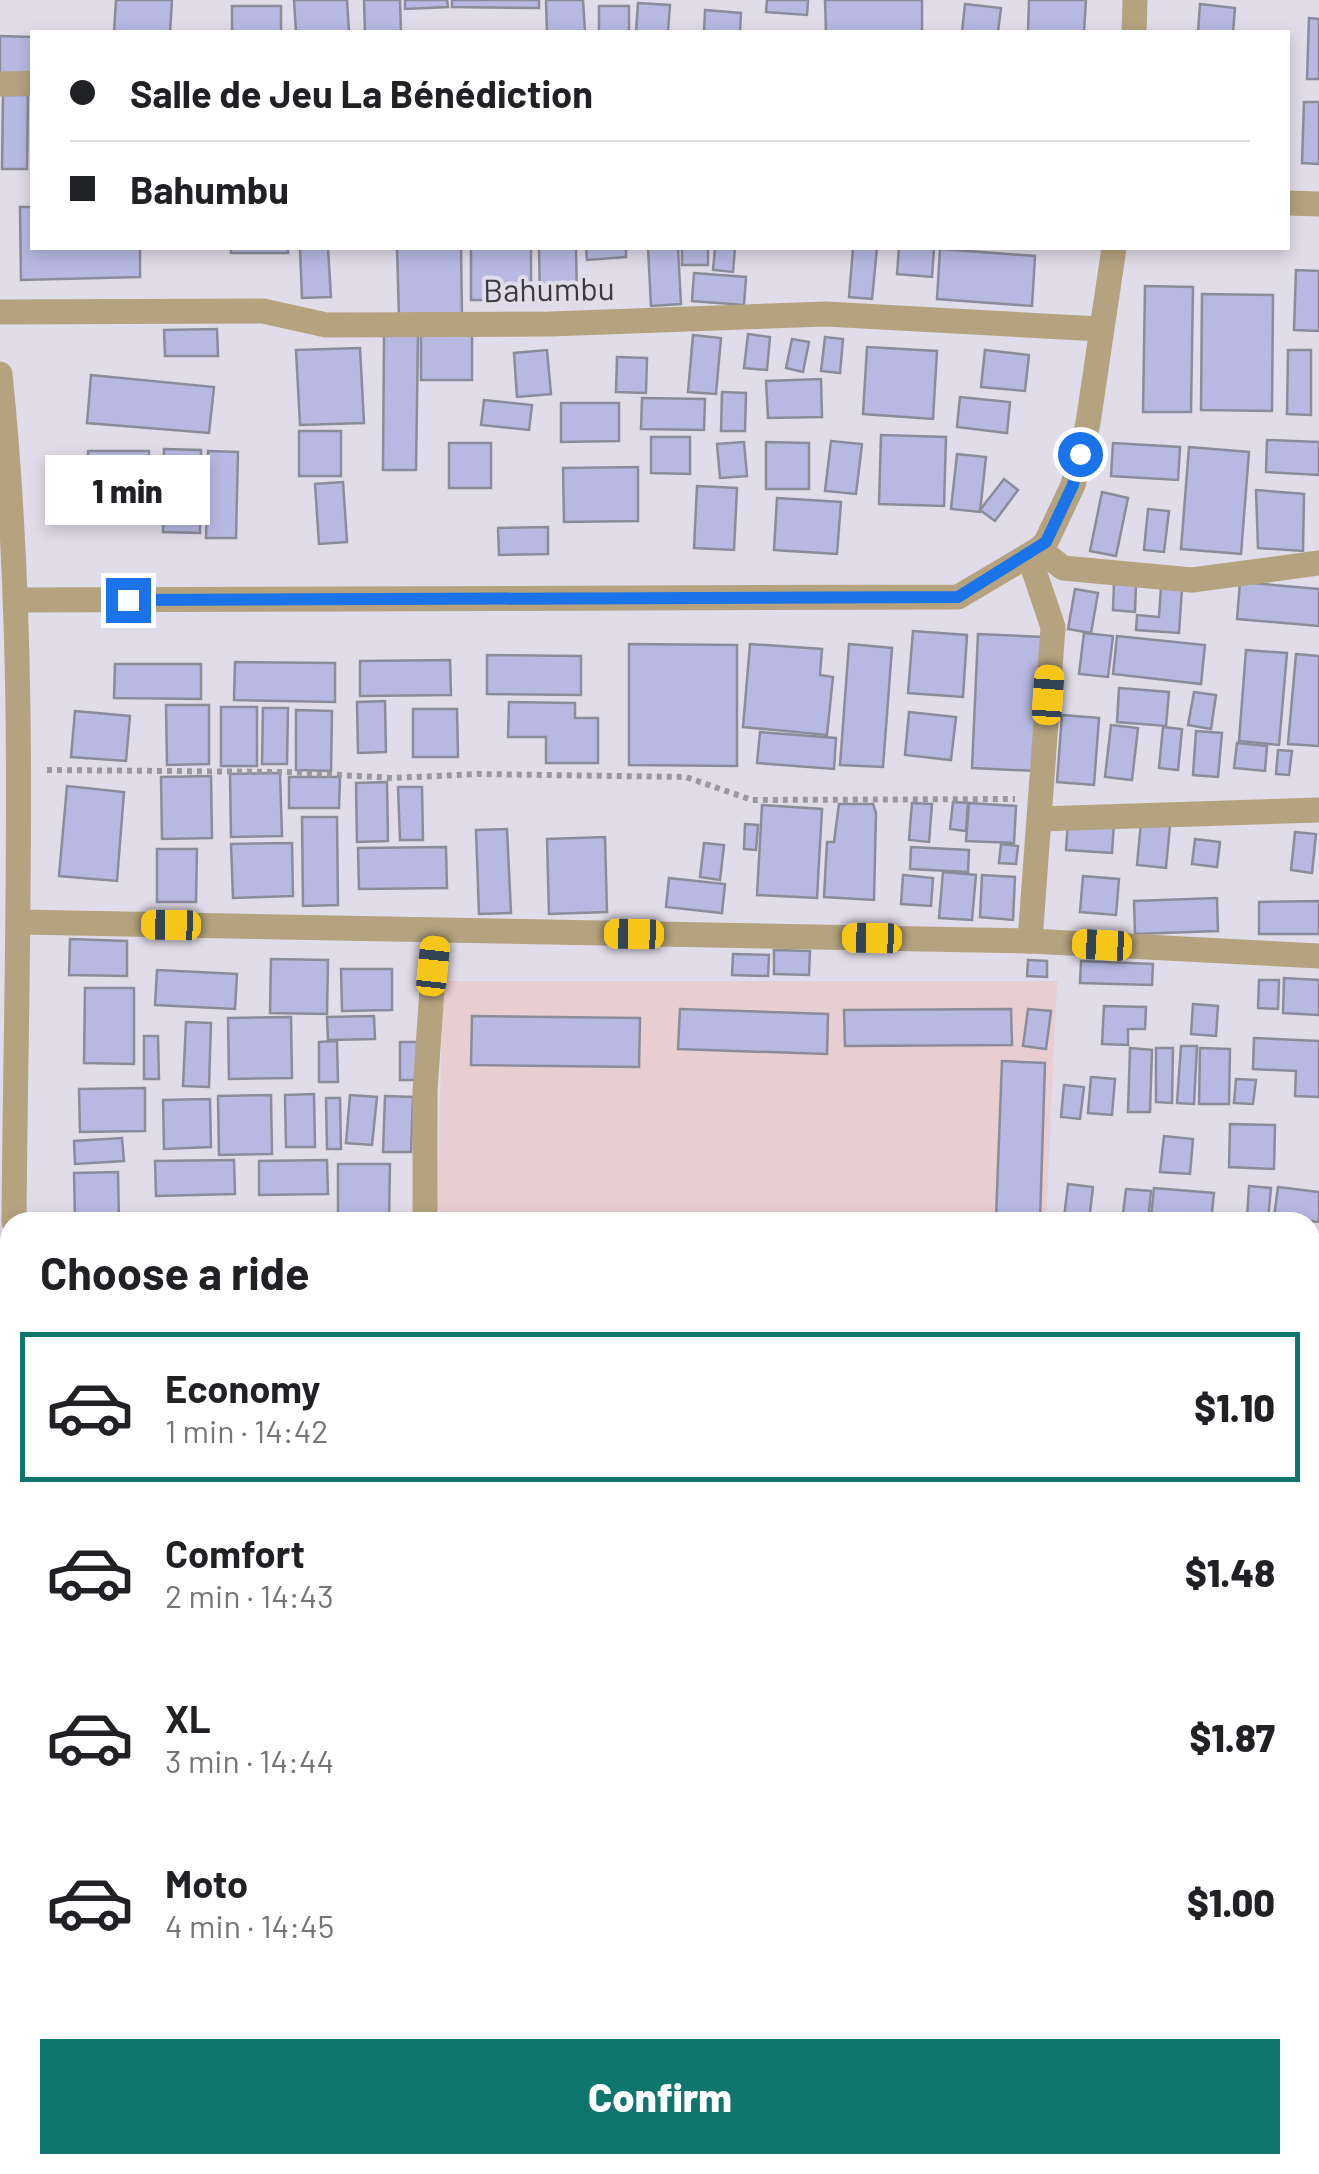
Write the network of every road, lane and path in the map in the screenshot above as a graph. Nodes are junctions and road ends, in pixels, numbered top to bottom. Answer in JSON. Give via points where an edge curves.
{"nodes":[{"id":1,"x":1136,"y":0,"type":"edge"},
{"id":2,"x":1134,"y":30,"type":"edge"},
{"id":3,"x":30,"y":83,"type":"edge"},
{"id":4,"x":0,"y":84,"type":"edge"},
{"id":5,"x":1290,"y":203,"type":"edge"},
{"id":6,"x":1319,"y":204,"type":"edge"},
{"id":7,"x":1114,"y":250,"type":"edge"},
{"id":8,"x":0,"y":312,"type":"edge"},
{"id":9,"x":1100,"y":328,"type":"junction"},
{"id":10,"x":0,"y":374,"type":"edge"},
{"id":11,"x":3,"y":431,"type":"edge"},
{"id":12,"x":1040,"y":549,"type":"junction"},
{"id":13,"x":1319,"y":563,"type":"edge"},
{"id":14,"x":16,"y":600,"type":"junction"},
{"id":15,"x":8,"y":696,"type":"edge"},
{"id":16,"x":19,"y":770,"type":"junction"},
{"id":17,"x":1040,"y":808,"type":"junction"},
{"id":18,"x":1319,"y":810,"type":"edge"},
{"id":19,"x":20,"y":922,"type":"junction"},
{"id":20,"x":436,"y":931,"type":"junction"},
{"id":21,"x":1030,"y":941,"type":"junction"},
{"id":22,"x":1319,"y":956,"type":"edge"},
{"id":23,"x":10,"y":978,"type":"edge"},
{"id":24,"x":14,"y":1212,"type":"edge"},
{"id":25,"x":424,"y":1212,"type":"edge"}],
"edges":[{"from":1,"to":2,"type":"street"},
{"from":3,"to":4,"type":"street"},
{"from":5,"to":6,"type":"street"},
{"from":7,"to":9,"type":"street"},
{"from":8,"to":9,"type":"street","name":"Bahumbu","via":[[263,311],[326,325],[826,314]]},
{"from":9,"to":12,"type":"street","via":[[1073,485]]},
{"from":10,"to":11,"type":"street"},
{"from":11,"to":14,"type":"street"},
{"from":12,"to":13,"type":"street","via":[[1063,568],[1192,580]]},
{"from":12,"to":14,"type":"street","via":[[958,597]]},
{"from":12,"to":17,"type":"street","via":[[1034,568],[1053,627]]},
{"from":14,"to":15,"type":"street"},
{"from":15,"to":16,"type":"street"},
{"from":16,"to":17,"type":"path","via":[[686,777],[752,800]]},
{"from":16,"to":19,"type":"street"},
{"from":17,"to":18,"type":"street"},
{"from":17,"to":21,"type":"street"},
{"from":19,"to":20,"type":"street"},
{"from":19,"to":23,"type":"street"},
{"from":20,"to":21,"type":"street"},
{"from":20,"to":25,"type":"street"},
{"from":21,"to":22,"type":"street"},
{"from":23,"to":24,"type":"street"}]}
